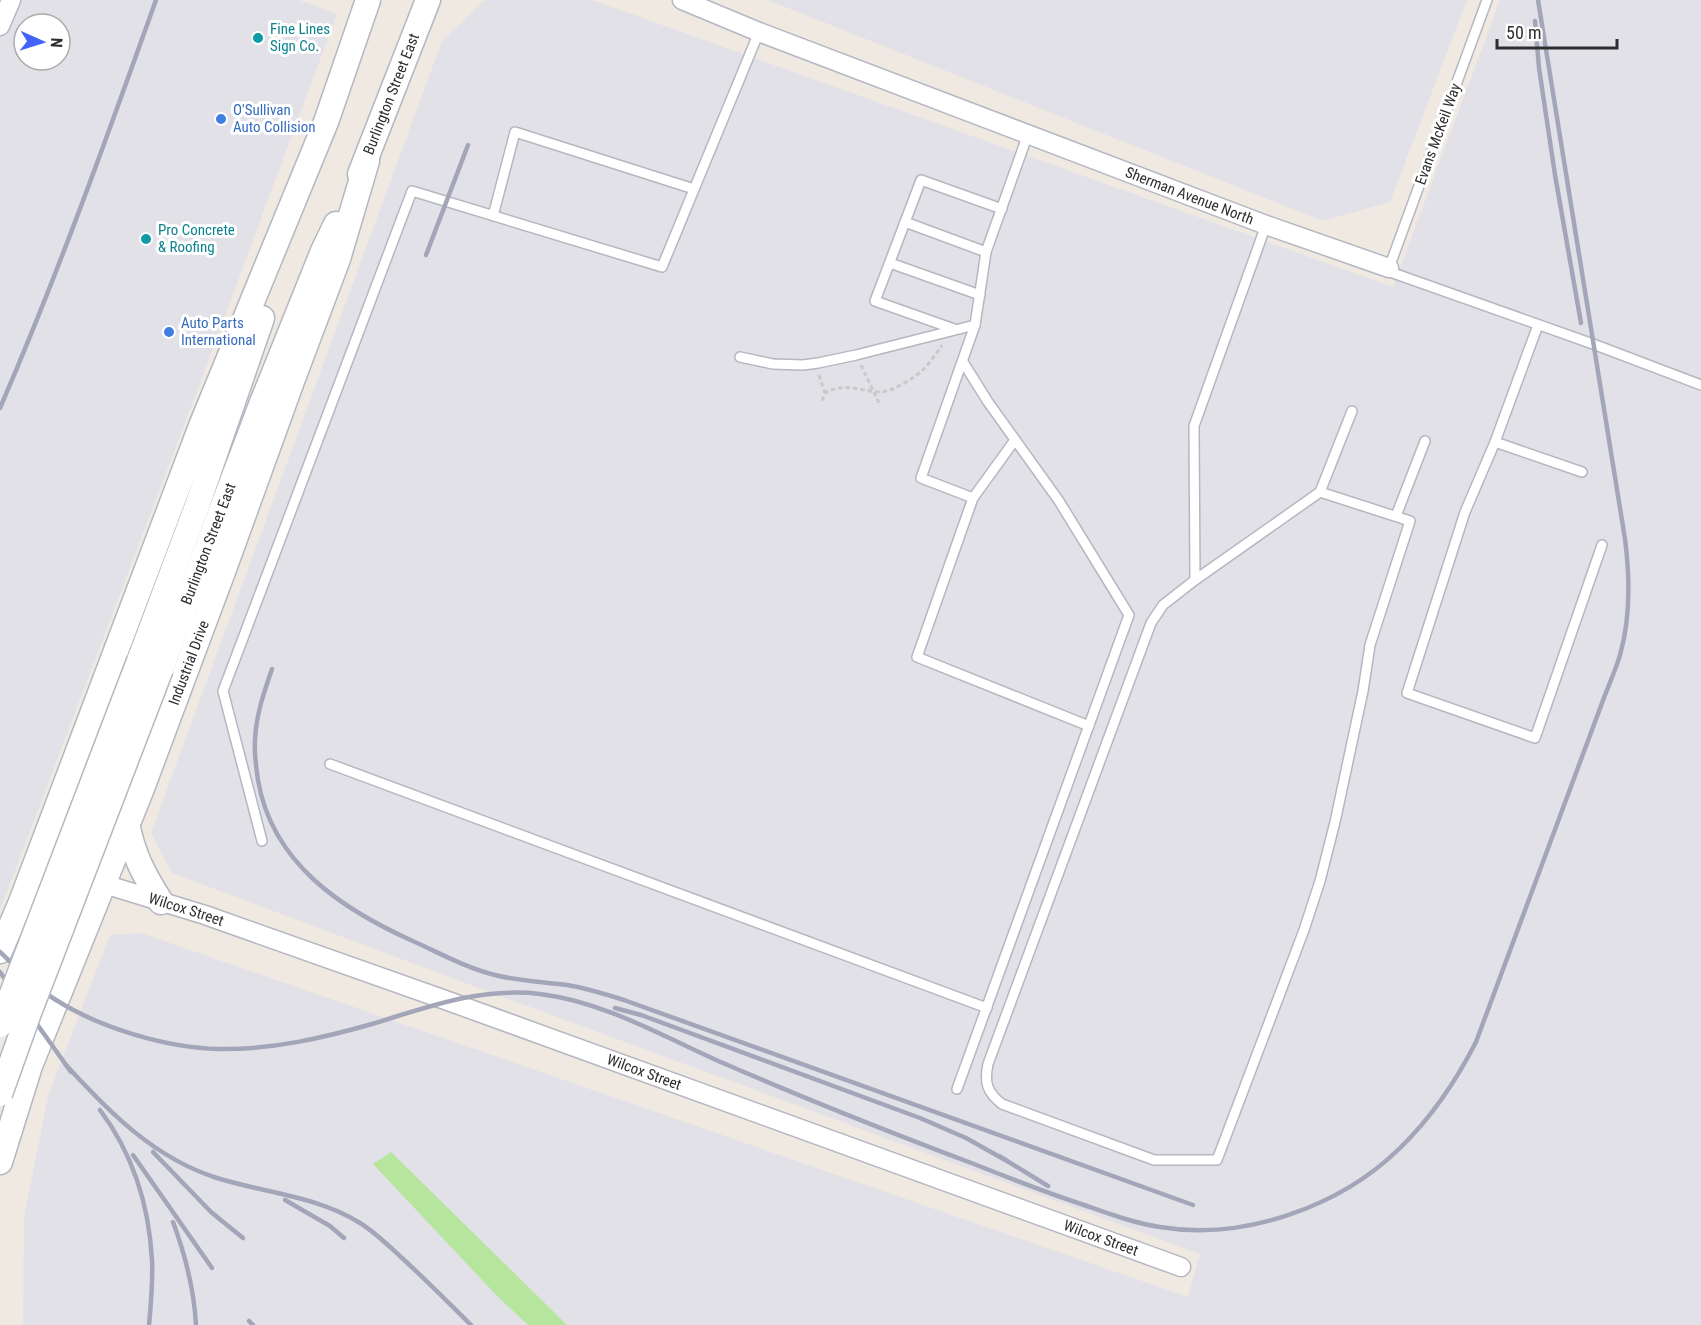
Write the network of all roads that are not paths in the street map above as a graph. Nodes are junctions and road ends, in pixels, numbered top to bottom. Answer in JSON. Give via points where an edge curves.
{"nodes":[{"id":1,"x":10,"y":0,"type":"edge"},
{"id":2,"x":368,"y":0,"type":"edge"},
{"id":3,"x":428,"y":0,"type":"edge"},
{"id":4,"x":438,"y":0,"type":"edge"},
{"id":5,"x":682,"y":0,"type":"edge"},
{"id":6,"x":1487,"y":0,"type":"edge"},
{"id":7,"x":0,"y":26,"type":"edge"},
{"id":8,"x":759,"y":32,"type":"junction"},
{"id":9,"x":414,"y":39,"type":"junction"},
{"id":10,"x":326,"y":122,"type":"junction"},
{"id":11,"x":1028,"y":134,"type":"junction"},
{"id":12,"x":367,"y":161,"type":"junction"},
{"id":13,"x":694,"y":189,"type":"junction"},
{"id":14,"x":1002,"y":209,"type":"junction"},
{"id":15,"x":493,"y":216,"type":"junction"},
{"id":16,"x":905,"y":222,"type":"junction"},
{"id":17,"x":1266,"y":225,"type":"junction"},
{"id":18,"x":986,"y":252,"type":"junction"},
{"id":19,"x":890,"y":263,"type":"junction"},
{"id":20,"x":1389,"y":268,"type":"junction"},
{"id":21,"x":980,"y":295,"type":"junction"},
{"id":22,"x":975,"y":325,"type":"junction"},
{"id":23,"x":1538,"y":325,"type":"junction"},
{"id":24,"x":954,"y":329,"type":"junction"},
{"id":25,"x":740,"y":357,"type":"dead end"},
{"id":26,"x":963,"y":362,"type":"junction"},
{"id":27,"x":1701,"y":385,"type":"edge"},
{"id":28,"x":1352,"y":411,"type":"dead end"},
{"id":29,"x":1015,"y":440,"type":"junction"},
{"id":30,"x":1425,"y":441,"type":"dead end"},
{"id":31,"x":1495,"y":442,"type":"junction"},
{"id":32,"x":1582,"y":472,"type":"dead end"},
{"id":33,"x":1320,"y":492,"type":"junction"},
{"id":34,"x":973,"y":498,"type":"junction"},
{"id":35,"x":1396,"y":516,"type":"junction"},
{"id":36,"x":1602,"y":544,"type":"dead end"},
{"id":37,"x":1195,"y":580,"type":"junction"},
{"id":38,"x":150,"y":665,"type":"junction"},
{"id":39,"x":1089,"y":726,"type":"junction"},
{"id":40,"x":330,"y":764,"type":"dead end"},
{"id":41,"x":61,"y":795,"type":"junction"},
{"id":42,"x":127,"y":823,"type":"junction"},
{"id":43,"x":262,"y":841,"type":"dead end"},
{"id":44,"x":104,"y":884,"type":"junction"},
{"id":45,"x":161,"y":902,"type":"junction"},
{"id":46,"x":16,"y":914,"type":"junction"},
{"id":47,"x":0,"y":951,"type":"edge"},
{"id":48,"x":987,"y":1008,"type":"junction"},
{"id":49,"x":0,"y":1025,"type":"edge"},
{"id":50,"x":957,"y":1089,"type":"dead end"},
{"id":51,"x":0,"y":1094,"type":"edge"},
{"id":52,"x":0,"y":1162,"type":"edge"},
{"id":53,"x":1181,"y":1267,"type":"dead end"}],
"edges":[{"from":1,"to":7,"type":"street"},
{"from":2,"to":10,"type":"main road","name":"Burlington Street East"},
{"from":3,"to":9,"type":"main road","name":"Burlington Street East"},
{"from":4,"to":9,"type":"main road"},
{"from":5,"to":8,"type":"street","name":"Sherman Avenue North"},
{"from":6,"to":20,"type":"lane","name":"Evans McKeil Way"},
{"from":8,"to":11,"type":"street","name":"Sherman Avenue North"},
{"from":8,"to":13,"type":"lane"},
{"from":9,"to":12,"type":"main road","name":"Burlington Street East"},
{"from":10,"to":38,"type":"main road","name":"Burlington Street East","via":[[319,153],[211,467]]},
{"from":10,"to":41,"type":"main road","name":"Burlington Street East","via":[[201,426]]},
{"from":11,"to":14,"type":"lane"},
{"from":11,"to":17,"type":"street","name":"Sherman Avenue North"},
{"from":12,"to":38,"type":"main road","name":"Burlington Street East","via":[[323,251]]},
{"from":12,"to":42,"type":"main road","name":"Industrial Drive","via":[[338,259]]},
{"from":13,"to":15,"type":"lane","via":[[662,267]]},
{"from":13,"to":15,"type":"lane","via":[[515,132]]},
{"from":14,"to":16,"type":"lane","via":[[921,180]]},
{"from":14,"to":18,"type":"lane"},
{"from":15,"to":43,"type":"lane","via":[[412,191],[223,691]]},
{"from":16,"to":18,"type":"lane"},
{"from":16,"to":19,"type":"lane"},
{"from":17,"to":20,"type":"street","name":"Sherman Avenue North"},
{"from":17,"to":37,"type":"lane","via":[[1194,426]]},
{"from":18,"to":21,"type":"lane"},
{"from":19,"to":21,"type":"lane"},
{"from":19,"to":24,"type":"lane","via":[[875,301]]},
{"from":20,"to":23,"type":"lane","name":"Sherman Avenue North","via":[[1392,273]]},
{"from":21,"to":22,"type":"lane"},
{"from":22,"to":24,"type":"lane"},
{"from":22,"to":26,"type":"lane"},
{"from":23,"to":27,"type":"lane","name":"Sherman Avenue North"},
{"from":23,"to":31,"type":"lane"},
{"from":24,"to":25,"type":"lane","via":[[814,363],[780,364]]},
{"from":26,"to":29,"type":"lane"},
{"from":26,"to":34,"type":"lane","via":[[921,478]]},
{"from":28,"to":33,"type":"lane"},
{"from":29,"to":34,"type":"lane"},
{"from":29,"to":39,"type":"lane","via":[[1059,501],[1130,615]]},
{"from":30,"to":35,"type":"lane"},
{"from":31,"to":32,"type":"lane"},
{"from":31,"to":36,"type":"lane","via":[[1465,512],[1407,693],[1535,738]]},
{"from":33,"to":35,"type":"lane"},
{"from":33,"to":37,"type":"lane"},
{"from":34,"to":39,"type":"lane","via":[[917,657]]},
{"from":35,"to":37,"type":"lane","via":[[1410,521],[1370,645],[1335,822],[1304,930],[1217,1160],[1165,1161],[1142,1157],[1002,1104],[989,1091],[986,1074],[1151,623],[1163,605]]},
{"from":38,"to":49,"type":"main road","name":"Burlington Street East","bridge":true},
{"from":38,"to":51,"type":"main road","name":"Burlington Street East","bridge":true},
{"from":39,"to":48,"type":"lane"},
{"from":40,"to":48,"type":"lane"},
{"from":41,"to":44,"type":"main road","via":[[64,823],[79,857]]},
{"from":41,"to":46,"type":"main road","name":"Burlington Street East"},
{"from":42,"to":44,"type":"main road","name":"Industrial Drive"},
{"from":42,"to":45,"type":"main road","via":[[141,870]]},
{"from":44,"to":45,"type":"street","name":"Wilcox Street"},
{"from":44,"to":46,"type":"main road","via":[[66,889],[37,900]]},
{"from":44,"to":52,"type":"main road","name":"Industrial Drive","via":[[48,1017]]},
{"from":45,"to":53,"type":"street","name":"Wilcox Street"},
{"from":46,"to":47,"type":"main road","name":"Burlington Street East"},
{"from":48,"to":50,"type":"lane"}]}
